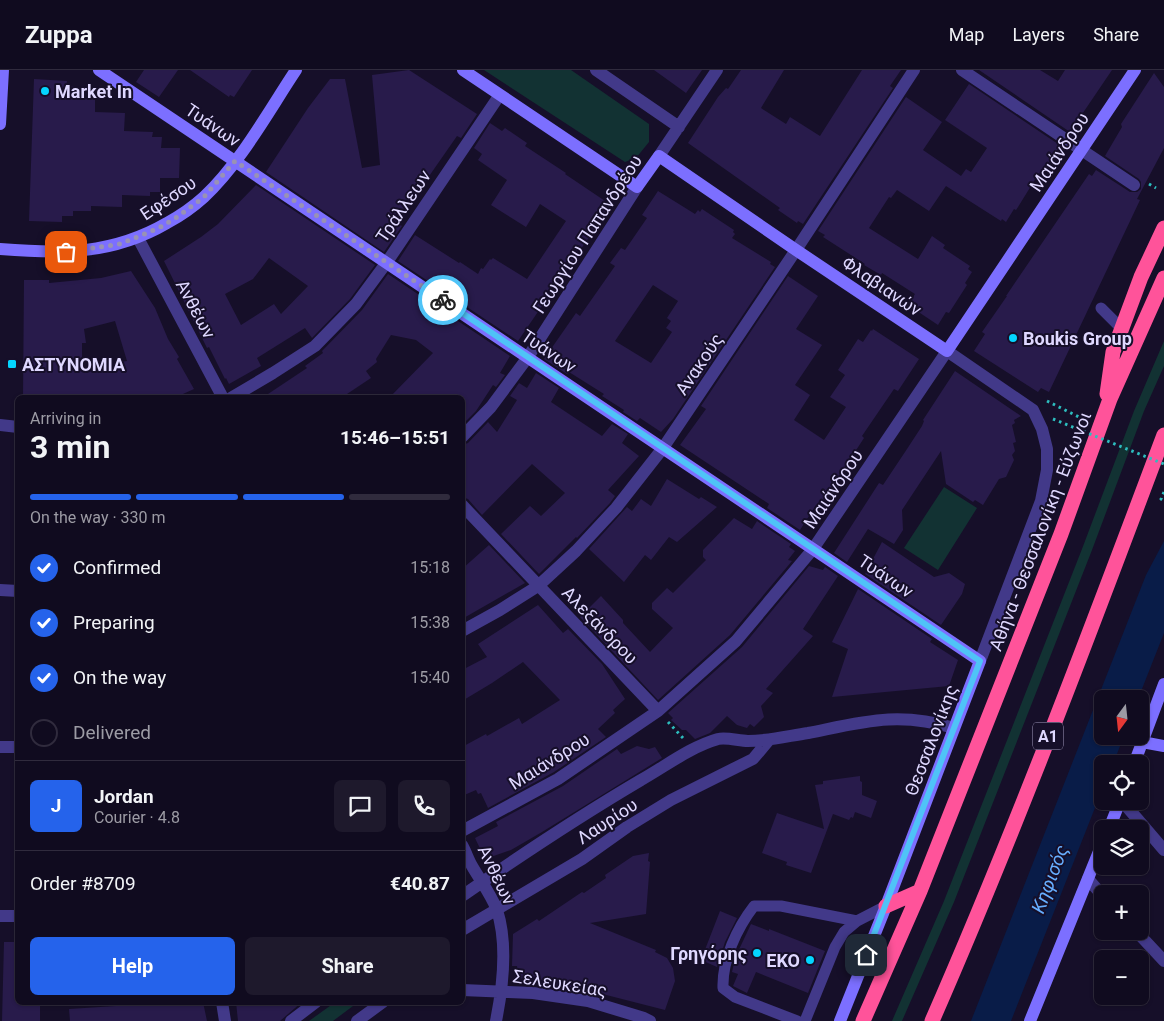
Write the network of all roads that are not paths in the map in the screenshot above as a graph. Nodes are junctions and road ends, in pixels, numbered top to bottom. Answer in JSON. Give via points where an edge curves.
{"nodes":[{"id":1,"x":3,"y":70,"type":"edge"},
{"id":2,"x":99,"y":70,"type":"edge"},
{"id":3,"x":296,"y":70,"type":"edge"},
{"id":4,"x":463,"y":70,"type":"edge"},
{"id":5,"x":596,"y":70,"type":"edge"},
{"id":6,"x":717,"y":70,"type":"edge"},
{"id":7,"x":914,"y":70,"type":"edge"},
{"id":8,"x":962,"y":70,"type":"edge"},
{"id":9,"x":1135,"y":70,"type":"edge"},
{"id":10,"x":499,"y":96,"type":"junction"},
{"id":11,"x":0,"y":124,"type":"edge"},
{"id":12,"x":679,"y":127,"type":"junction"},
{"id":13,"x":1082,"y":150,"type":"junction"},
{"id":14,"x":659,"y":156,"type":"junction"},
{"id":15,"x":235,"y":161,"type":"junction"},
{"id":16,"x":1134,"y":185,"type":"dead end"},
{"id":17,"x":637,"y":187,"type":"junction"},
{"id":18,"x":1164,"y":228,"type":"edge"},
{"id":19,"x":138,"y":238,"type":"junction"},
{"id":20,"x":0,"y":249,"type":"edge"},
{"id":21,"x":796,"y":250,"type":"junction"},
{"id":22,"x":387,"y":262,"type":"junction"},
{"id":23,"x":1164,"y":278,"type":"edge"},
{"id":24,"x":1101,"y":308,"type":"dead end"},
{"id":25,"x":1122,"y":329,"type":"junction"},
{"id":26,"x":948,"y":350,"type":"junction"},
{"id":27,"x":528,"y":357,"type":"junction"},
{"id":28,"x":221,"y":395,"type":"edge"},
{"id":29,"x":236,"y":395,"type":"edge"},
{"id":30,"x":1101,"y":422,"type":"junction"},
{"id":31,"x":0,"y":425,"type":"edge"},
{"id":32,"x":15,"y":427,"type":"edge"},
{"id":33,"x":465,"y":434,"type":"edge"},
{"id":34,"x":1164,"y":435,"type":"edge"},
{"id":35,"x":663,"y":448,"type":"junction"},
{"id":36,"x":1047,"y":470,"type":"joint"},
{"id":37,"x":465,"y":507,"type":"edge"},
{"id":38,"x":814,"y":549,"type":"junction"},
{"id":39,"x":538,"y":586,"type":"junction"},
{"id":40,"x":0,"y":590,"type":"edge"},
{"id":41,"x":15,"y":591,"type":"edge"},
{"id":42,"x":465,"y":629,"type":"edge"},
{"id":43,"x":980,"y":661,"type":"junction"},
{"id":44,"x":1164,"y":684,"type":"edge"},
{"id":45,"x":658,"y":712,"type":"junction"},
{"id":46,"x":1149,"y":724,"type":"edge"},
{"id":47,"x":954,"y":728,"type":"junction"},
{"id":48,"x":769,"y":740,"type":"junction"},
{"id":49,"x":1149,"y":743,"type":"edge"},
{"id":50,"x":1164,"y":746,"type":"edge"},
{"id":51,"x":0,"y":747,"type":"edge"},
{"id":52,"x":15,"y":748,"type":"edge"},
{"id":53,"x":1129,"y":810,"type":"edge"},
{"id":54,"x":465,"y":829,"type":"edge"},
{"id":55,"x":1164,"y":850,"type":"edge"},
{"id":56,"x":465,"y":851,"type":"edge"},
{"id":57,"x":1094,"y":865,"type":"edge"},
{"id":58,"x":1088,"y":880,"type":"junction"},
{"id":59,"x":482,"y":882,"type":"junction"},
{"id":60,"x":1094,"y":886,"type":"edge"},
{"id":61,"x":920,"y":891,"type":"junction"},
{"id":62,"x":465,"y":894,"type":"edge"},
{"id":63,"x":886,"y":906,"type":"junction"},
{"id":64,"x":498,"y":914,"type":"junction"},
{"id":65,"x":0,"y":916,"type":"edge"},
{"id":66,"x":15,"y":916,"type":"edge"},
{"id":67,"x":857,"y":921,"type":"junction"},
{"id":68,"x":465,"y":929,"type":"edge"},
{"id":69,"x":1144,"y":940,"type":"edge"},
{"id":70,"x":1164,"y":961,"type":"edge"},
{"id":71,"x":465,"y":990,"type":"edge"},
{"id":72,"x":502,"y":992,"type":"junction"},
{"id":73,"x":222,"y":1005,"type":"edge"},
{"id":74,"x":312,"y":1005,"type":"edge"},
{"id":75,"x":379,"y":1005,"type":"edge"},
{"id":76,"x":646,"y":1020,"type":"edge"},
{"id":77,"x":225,"y":1021,"type":"edge"},
{"id":78,"x":291,"y":1021,"type":"edge"},
{"id":79,"x":357,"y":1021,"type":"edge"},
{"id":80,"x":496,"y":1021,"type":"edge"},
{"id":81,"x":796,"y":1021,"type":"edge"},
{"id":82,"x":805,"y":1021,"type":"edge"},
{"id":83,"x":840,"y":1021,"type":"edge"},
{"id":84,"x":863,"y":1021,"type":"edge"},
{"id":85,"x":932,"y":1021,"type":"edge"},
{"id":86,"x":1030,"y":1021,"type":"edge"}],
"edges":[{"from":1,"to":11,"type":"street"},
{"from":2,"to":15,"type":"street","name":"Τυάνων"},
{"from":3,"to":15,"type":"street","name":"Εφέσου"},
{"from":4,"to":10,"type":"street"},
{"from":5,"to":12,"type":"street"},
{"from":6,"to":12,"type":"street","name":"Γεωργίου Παπανδρέου"},
{"from":7,"to":21,"type":"street","name":"Ανακούς"},
{"from":8,"to":13,"type":"street"},
{"from":9,"to":13,"type":"street","name":"Μαιάνδρου"},
{"from":10,"to":17,"type":"street"},
{"from":10,"to":22,"type":"street","name":"Τράλλεων"},
{"from":12,"to":14,"type":"street","name":"Γεωργίου Παπανδρέου"},
{"from":13,"to":16,"type":"street"},
{"from":13,"to":26,"type":"street","name":"Μαιάνδρου"},
{"from":14,"to":17,"type":"street","name":"Γεωργίου Παπανδρέου"},
{"from":14,"to":21,"type":"street","name":"Φλαβιανών"},
{"from":15,"to":19,"type":"street","name":"Εφέσου","via":[[197,203]]},
{"from":15,"to":22,"type":"street","name":"Τυάνων"},
{"from":17,"to":27,"type":"street","name":"Γεωργίου Παπανδρέου"},
{"from":18,"to":25,"type":"highway"},
{"from":19,"to":20,"type":"street","name":"Εφέσου","via":[[107,247],[66,252]]},
{"from":19,"to":28,"type":"street","name":"Ανθέων"},
{"from":21,"to":26,"type":"street","name":"Φλαβιανών"},
{"from":21,"to":35,"type":"street","name":"Ανακούς"},
{"from":22,"to":27,"type":"street","name":"Τυάνων"},
{"from":22,"to":29,"type":"street","name":"Τράλλεων","via":[[356,304],[315,346]]},
{"from":23,"to":30,"type":"highway","name":"Αθήνα - Θεσσαλονίκη - Εύζωνοι"},
{"from":24,"to":25,"type":"lane"},
{"from":25,"to":30,"type":"highway","via":[[1113,352]]},
{"from":26,"to":36,"type":"street","name":"Φλαβιανών","via":[[1033,410],[1047,449]]},
{"from":26,"to":38,"type":"street","name":"Μαιάνδρου"},
{"from":27,"to":33,"type":"street","name":"Γεωργίου Παπανδρέου","via":[[491,407]]},
{"from":27,"to":35,"type":"street","name":"Τυάνων"},
{"from":30,"to":61,"type":"highway","name":"Αθήνα - Θεσσαλονίκη - Εύζωνοι"},
{"from":31,"to":32,"type":"street"},
{"from":34,"to":85,"type":"highway","number":"Α1","via":[[982,907]]},
{"from":35,"to":38,"type":"street","name":"Τυάνων"},
{"from":35,"to":39,"type":"street","name":"Ανακούς","via":[[616,508]]},
{"from":36,"to":43,"type":"street","name":"Θεσσαλονίκης","via":[[1041,501]]},
{"from":37,"to":39,"type":"street","name":"Αλεξάνδρου"},
{"from":38,"to":43,"type":"street","name":"Τυάνων"},
{"from":38,"to":45,"type":"street","name":"Μαιάνδρου","via":[[736,640]]},
{"from":39,"to":42,"type":"street","name":"Ανακούς"},
{"from":39,"to":45,"type":"street","name":"Αλεξάνδρου"},
{"from":40,"to":41,"type":"street"},
{"from":43,"to":47,"type":"street","name":"Θεσσαλονίκης"},
{"from":44,"to":46,"type":"street"},
{"from":45,"to":54,"type":"street","name":"Μαιάνδρου","via":[[558,779]]},
{"from":47,"to":48,"type":"street","via":[[920,719],[884,719]]},
{"from":47,"to":63,"type":"street","name":"Θεσσαλονίκης"},
{"from":48,"to":59,"type":"street","name":"Λαυρίου","via":[[720,738],[694,749],[565,826]]},
{"from":48,"to":64,"type":"street","name":"Λαυρίου","via":[[753,759],[671,800]]},
{"from":49,"to":50,"type":"street"},
{"from":51,"to":52,"type":"street"},
{"from":53,"to":55,"type":"street"},
{"from":56,"to":59,"type":"street","name":"Ανθέων"},
{"from":57,"to":58,"type":"street"},
{"from":58,"to":60,"type":"street"},
{"from":58,"to":86,"type":"street"},
{"from":59,"to":62,"type":"street","name":"Λαυρίου"},
{"from":59,"to":64,"type":"street","name":"Ανθέων"},
{"from":61,"to":63,"type":"highway"},
{"from":61,"to":84,"type":"highway","name":"Αθήνα - Θεσσαλονίκη - Εύζωνοι"},
{"from":63,"to":67,"type":"lane"},
{"from":63,"to":83,"type":"street","name":"Θεσσαλονίκης"},
{"from":64,"to":68,"type":"street","name":"Λαυρίου"},
{"from":64,"to":72,"type":"street","via":[[503,956]]},
{"from":65,"to":66,"type":"street"},
{"from":67,"to":81,"type":"lane","via":[[781,906],[754,906],[746,916],[722,974],[723,988],[735,997]]},
{"from":67,"to":82,"type":"lane","via":[[844,932],[835,947]]},
{"from":69,"to":70,"type":"street"},
{"from":71,"to":72,"type":"street","name":"Σελευκείας"},
{"from":72,"to":76,"type":"street","name":"Σελευκείας","via":[[588,1001]]},
{"from":72,"to":80,"type":"street"},
{"from":73,"to":77,"type":"street"},
{"from":74,"to":78,"type":"street"},
{"from":75,"to":79,"type":"street"}]}
